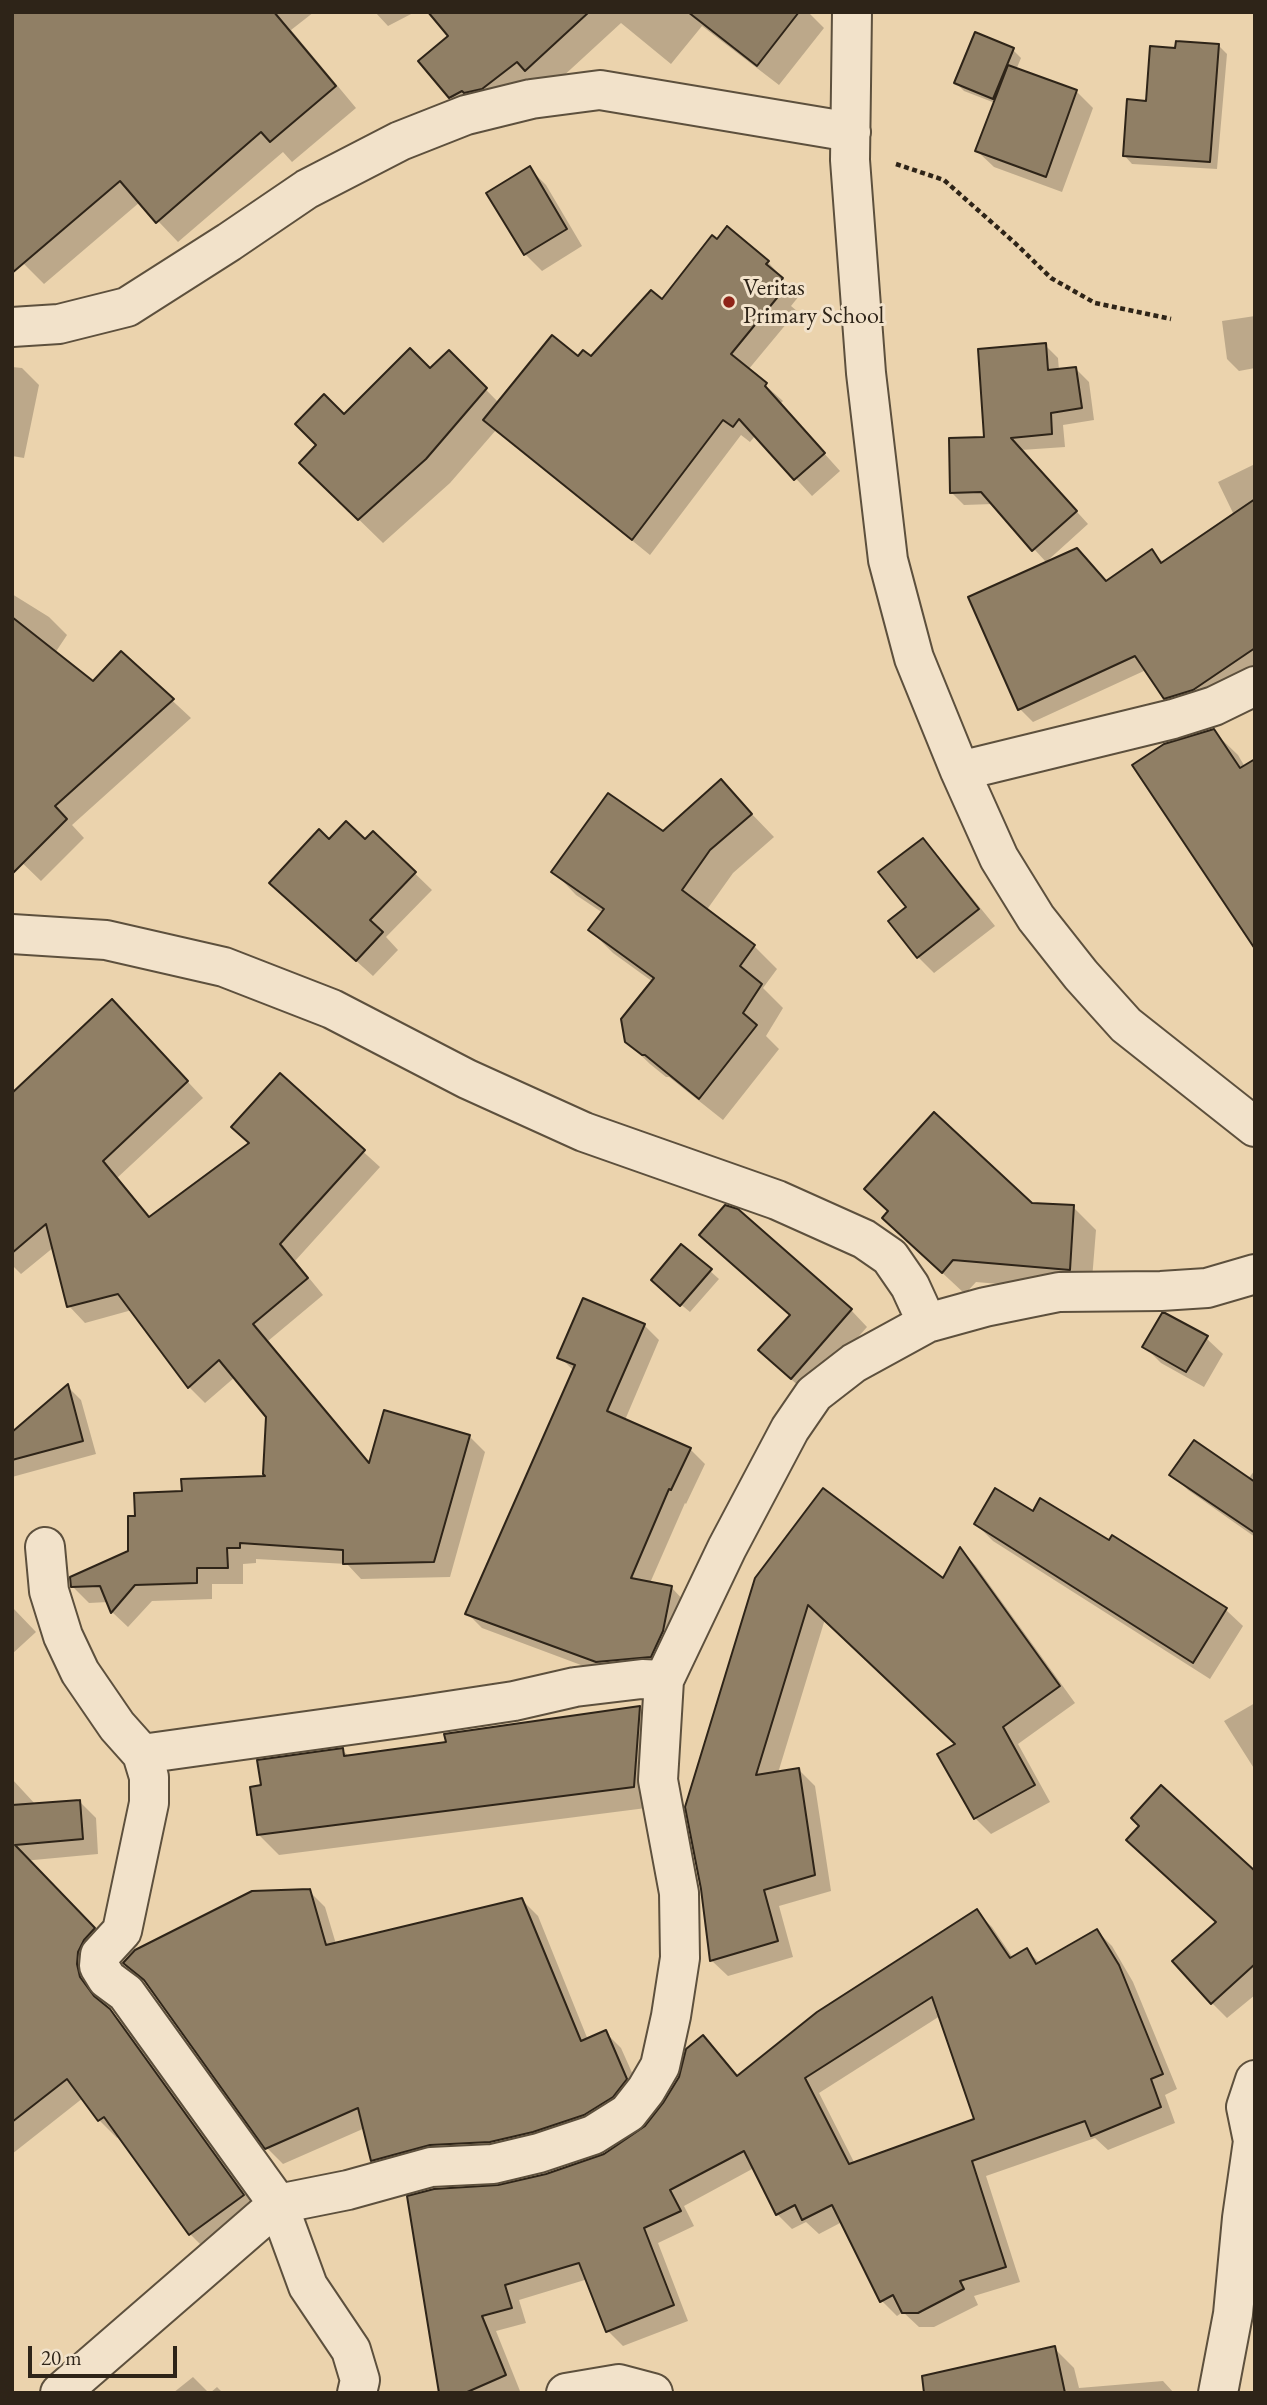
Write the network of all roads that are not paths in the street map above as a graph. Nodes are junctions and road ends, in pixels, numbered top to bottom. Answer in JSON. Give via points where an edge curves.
{"nodes":[{"id":1,"x":852,"y":12,"type":"edge"},
{"id":2,"x":851,"y":146,"type":"junction"},
{"id":3,"x":12,"y":327,"type":"edge"},
{"id":4,"x":1255,"y":687,"type":"edge"},
{"id":5,"x":960,"y":771,"type":"junction"},
{"id":6,"x":12,"y":934,"type":"edge"},
{"id":7,"x":1255,"y":1127,"type":"edge"},
{"id":8,"x":1255,"y":1275,"type":"edge"},
{"id":9,"x":927,"y":1323,"type":"junction"},
{"id":10,"x":45,"y":1547,"type":"dead end"},
{"id":11,"x":664,"y":1680,"type":"junction"},
{"id":12,"x":142,"y":1754,"type":"junction"},
{"id":13,"x":1255,"y":2080,"type":"edge"},
{"id":14,"x":278,"y":2204,"type":"junction"},
{"id":15,"x":365,"y":2389,"type":"edge"},
{"id":16,"x":60,"y":2393,"type":"edge"},
{"id":17,"x":566,"y":2393,"type":"edge"},
{"id":18,"x":653,"y":2393,"type":"edge"},
{"id":19,"x":1218,"y":2393,"type":"edge"}],
"edges":[{"from":1,"to":2,"type":"street"},
{"from":2,"to":3,"type":"street","via":[[600,90],[531,99],[466,115],[400,141],[307,189],[127,307],[59,324]]},
{"from":2,"to":5,"type":"street","via":[[866,373],[888,560],[914,658]]},
{"from":4,"to":5,"type":"street","via":[[1173,719]]},
{"from":5,"to":7,"type":"street","via":[[999,858],[1036,918],[1081,975],[1126,1025]]},
{"from":6,"to":9,"type":"street","via":[[106,940],[225,967],[332,1009],[467,1080],[584,1132],[777,1200],[864,1239],[890,1257],[911,1286]]},
{"from":8,"to":9,"type":"street","via":[[1206,1288],[1059,1292]]},
{"from":9,"to":11,"type":"street","via":[[854,1363],[814,1394],[790,1429]]},
{"from":10,"to":12,"type":"street","via":[[49,1591],[63,1636],[80,1672]]},
{"from":11,"to":12,"type":"street","via":[[575,1687],[514,1701]]},
{"from":11,"to":14,"type":"street","via":[[658,1780],[679,1893],[680,1958],[660,2066],[646,2090],[628,2113],[593,2135],[539,2153],[493,2164],[430,2167]]},
{"from":12,"to":14,"type":"street","via":[[149,1777],[149,1803],[136,1872],[122,1931],[100,1955],[99,1966],[107,1979],[126,1993]]},
{"from":13,"to":19,"type":"street","via":[[1246,2107],[1253,2141],[1233,2314]]},
{"from":14,"to":15,"type":"street","via":[[307,2286],[351,2350]]},
{"from":14,"to":16,"type":"street"},
{"from":17,"to":18,"type":"street","via":[[619,2384]]}]}
